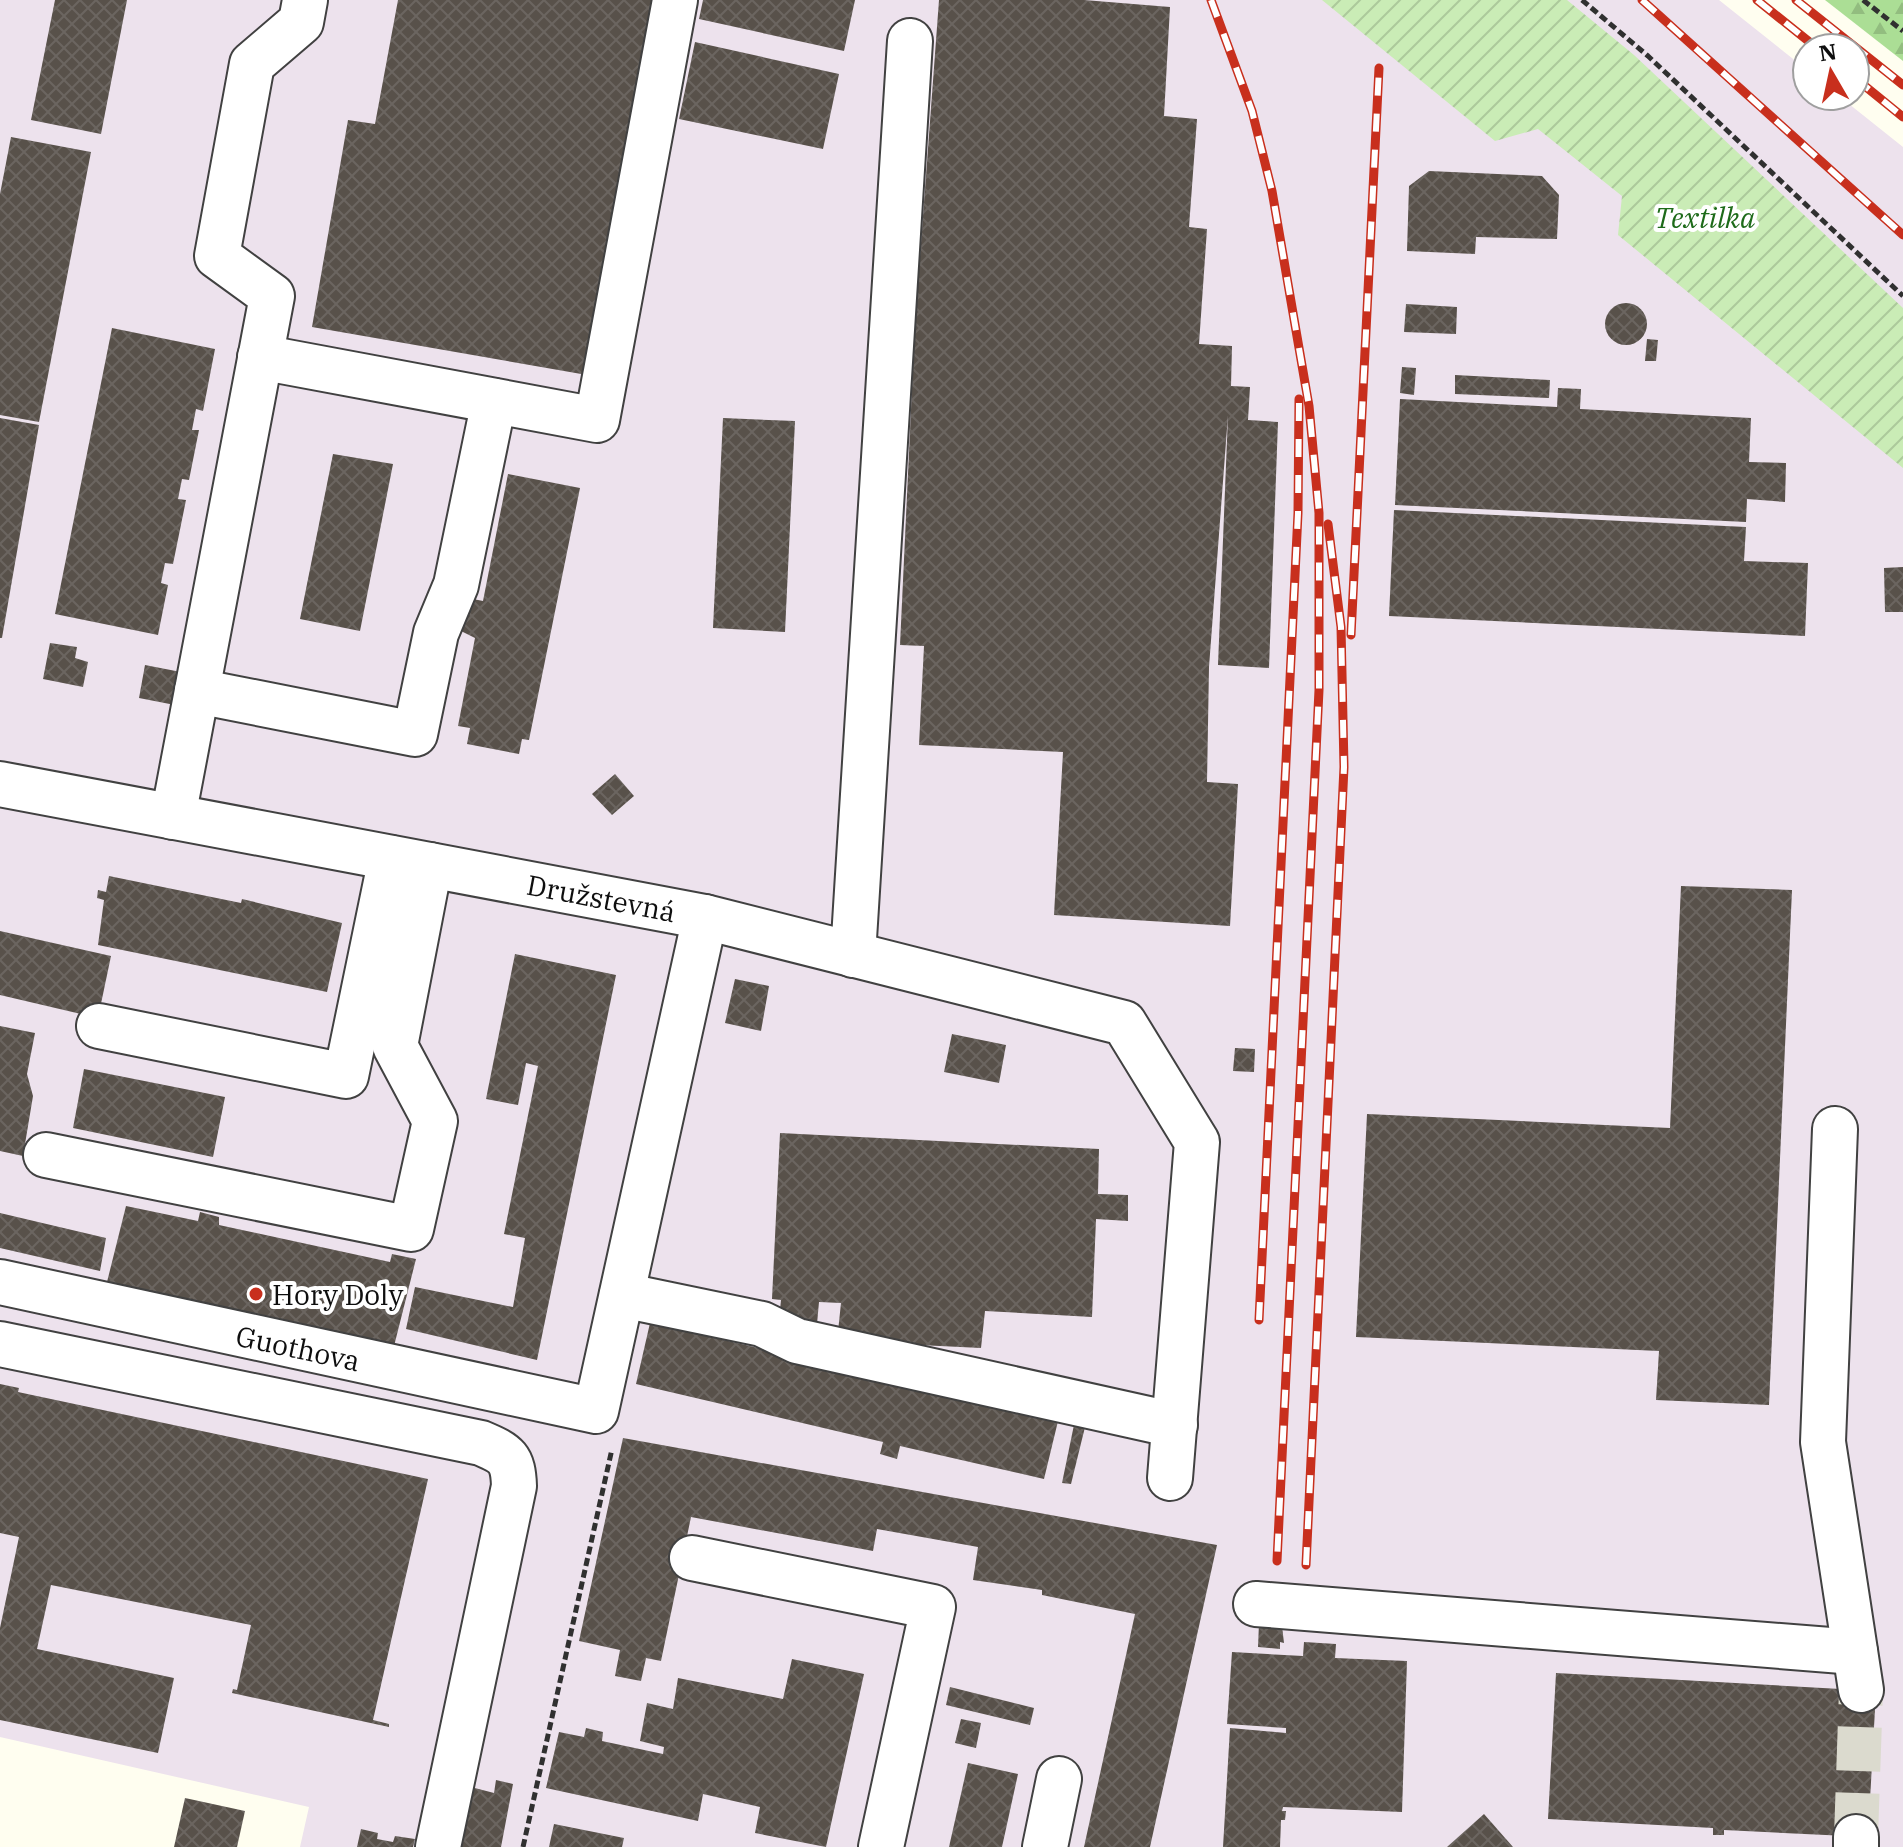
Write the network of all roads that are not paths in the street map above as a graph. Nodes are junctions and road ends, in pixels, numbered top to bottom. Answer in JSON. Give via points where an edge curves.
{"nodes":[{"id":1,"x":305,"y":0,"type":"edge"},
{"id":2,"x":675,"y":0,"type":"edge"},
{"id":3,"x":910,"y":41,"type":"dead end"},
{"id":4,"x":260,"y":357,"type":"junction"},
{"id":5,"x":494,"y":401,"type":"junction"},
{"id":6,"x":197,"y":691,"type":"junction"},
{"id":7,"x":0,"y":784,"type":"edge"},
{"id":8,"x":173,"y":817,"type":"junction"},
{"id":9,"x":410,"y":862,"type":"junction"},
{"id":10,"x":705,"y":917,"type":"junction"},
{"id":11,"x":853,"y":955,"type":"junction"},
{"id":12,"x":99,"y":1026,"type":"dead end"},
{"id":13,"x":1835,"y":1129,"type":"dead end"},
{"id":14,"x":46,"y":1155,"type":"dead end"},
{"id":15,"x":0,"y":1282,"type":"edge"},
{"id":16,"x":622,"y":1295,"type":"junction"},
{"id":17,"x":0,"y":1318,"type":"edge"},
{"id":18,"x":0,"y":1344,"type":"edge"},
{"id":19,"x":1175,"y":1425,"type":"junction"},
{"id":20,"x":604,"y":1426,"type":"joint"},
{"id":21,"x":513,"y":1466,"type":"junction"},
{"id":22,"x":1170,"y":1478,"type":"dead end"},
{"id":23,"x":692,"y":1558,"type":"dead end"},
{"id":24,"x":1256,"y":1604,"type":"dead end"},
{"id":25,"x":1059,"y":1779,"type":"dead end"},
{"id":26,"x":438,"y":1847,"type":"edge"},
{"id":27,"x":881,"y":1847,"type":"edge"},
{"id":28,"x":1045,"y":1847,"type":"edge"}],
"edges":[{"from":1,"to":4,"type":"street","via":[[301,22],[252,64],[217,256],[272,296]]},
{"from":2,"to":5,"type":"street","via":[[597,420]]},
{"from":3,"to":11,"type":"street"},
{"from":4,"to":5,"type":"street"},
{"from":4,"to":6,"type":"street"},
{"from":5,"to":6,"type":"street","via":[[456,585],[436,633],[415,734]]},
{"from":6,"to":8,"type":"street"},
{"from":7,"to":8,"type":"street","name":"Družstevná"},
{"from":8,"to":9,"type":"street","name":"Družstevná"},
{"from":9,"to":10,"type":"street","name":"Družstevná"},
{"from":9,"to":12,"type":"street","via":[[346,1076]]},
{"from":9,"to":14,"type":"street","via":[[395,1046],[435,1121],[411,1229]]},
{"from":10,"to":11,"type":"street"},
{"from":10,"to":16,"type":"street","name":"Družstevná"},
{"from":11,"to":19,"type":"street","via":[[1124,1023],[1197,1142]]},
{"from":13,"to":24,"type":"street","via":[[1823,1442],[1858,1671]]},
{"from":15,"to":20,"type":"street","name":"Guothova"},
{"from":16,"to":19,"type":"street","via":[[762,1324],[797,1341]]},
{"from":16,"to":20,"type":"street","name":"Družstevná"},
{"from":17,"to":21,"type":"street","via":[[502,1424],[518,1443]]},
{"from":18,"to":21,"type":"street","via":[[481,1443],[502,1452]]},
{"from":19,"to":22,"type":"street"},
{"from":21,"to":26,"type":"street","via":[[514,1486]]},
{"from":23,"to":27,"type":"street","via":[[933,1607]]},
{"from":25,"to":28,"type":"street"}]}
